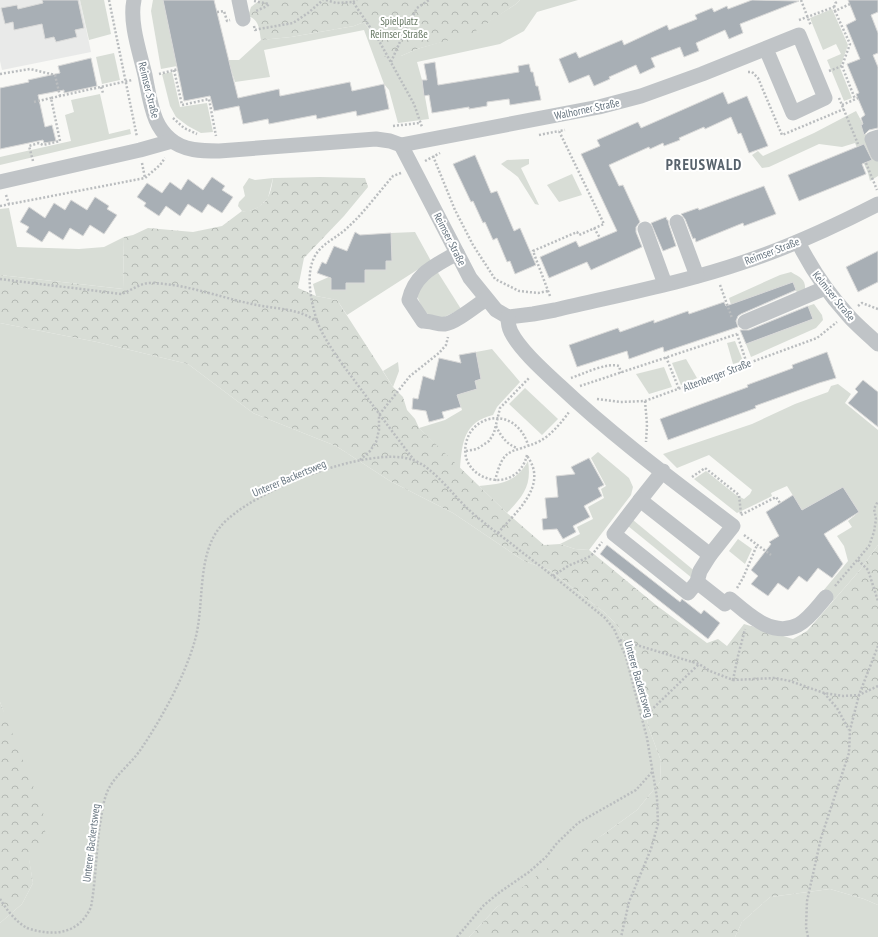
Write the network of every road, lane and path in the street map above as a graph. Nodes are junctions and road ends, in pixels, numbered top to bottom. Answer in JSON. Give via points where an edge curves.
{"nodes":[{"id":1,"x":109,"y":0,"type":"edge"},
{"id":2,"x":134,"y":0,"type":"edge"},
{"id":3,"x":239,"y":0,"type":"edge"},
{"id":4,"x":254,"y":0,"type":"edge"},
{"id":5,"x":324,"y":0,"type":"edge"},
{"id":6,"x":357,"y":0,"type":"edge"},
{"id":7,"x":428,"y":0,"type":"edge"},
{"id":8,"x":801,"y":0,"type":"edge"},
{"id":9,"x":834,"y":0,"type":"edge"},
{"id":10,"x":353,"y":2,"type":"junction"},
{"id":11,"x":850,"y":4,"type":"dead end"},
{"id":12,"x":834,"y":7,"type":"junction"},
{"id":13,"x":805,"y":10,"type":"dead end"},
{"id":14,"x":835,"y":11,"type":"junction"},
{"id":15,"x":217,"y":12,"type":"dead end"},
{"id":16,"x":247,"y":21,"type":"junction"},
{"id":17,"x":794,"y":23,"type":"dead end"},
{"id":18,"x":766,"y":49,"type":"junction"},
{"id":19,"x":390,"y":63,"type":"junction"},
{"id":20,"x":842,"y":66,"type":"junction"},
{"id":21,"x":829,"y":71,"type":"dead end"},
{"id":22,"x":746,"y":72,"type":"dead end"},
{"id":23,"x":752,"y":72,"type":"dead end"},
{"id":24,"x":0,"y":74,"type":"edge"},
{"id":25,"x":152,"y":75,"type":"junction"},
{"id":26,"x":161,"y":80,"type":"dead end"},
{"id":27,"x":125,"y":82,"type":"junction"},
{"id":28,"x":101,"y":88,"type":"junction"},
{"id":29,"x":103,"y":93,"type":"dead end"},
{"id":30,"x":60,"y":96,"type":"junction"},
{"id":31,"x":50,"y":98,"type":"junction"},
{"id":32,"x":34,"y":102,"type":"dead end"},
{"id":33,"x":842,"y":105,"type":"dead end"},
{"id":34,"x":170,"y":113,"type":"dead end"},
{"id":35,"x":387,"y":127,"type":"dead end"},
{"id":36,"x":566,"y":129,"type":"dead end"},
{"id":37,"x":200,"y":135,"type":"dead end"},
{"id":38,"x":211,"y":136,"type":"dead end"},
{"id":39,"x":878,"y":137,"type":"edge"},
{"id":40,"x":426,"y":139,"type":"junction"},
{"id":41,"x":172,"y":141,"type":"junction"},
{"id":42,"x":401,"y":145,"type":"junction"},
{"id":43,"x":140,"y":150,"type":"junction"},
{"id":44,"x":878,"y":154,"type":"edge"},
{"id":45,"x":32,"y":158,"type":"dead end"},
{"id":46,"x":393,"y":176,"type":"dead end"},
{"id":47,"x":145,"y":178,"type":"junction"},
{"id":48,"x":0,"y":182,"type":"edge"},
{"id":49,"x":878,"y":204,"type":"edge"},
{"id":50,"x":0,"y":206,"type":"edge"},
{"id":51,"x":677,"y":222,"type":"dead end"},
{"id":52,"x":594,"y":228,"type":"junction"},
{"id":53,"x":645,"y":229,"type":"dead end"},
{"id":54,"x":600,"y":238,"type":"dead end"},
{"id":55,"x":798,"y":242,"type":"junction"},
{"id":56,"x":457,"y":253,"type":"junction"},
{"id":57,"x":715,"y":271,"type":"junction"},
{"id":58,"x":697,"y":276,"type":"junction"},
{"id":59,"x":0,"y":279,"type":"edge"},
{"id":60,"x":665,"y":284,"type":"junction"},
{"id":61,"x":826,"y":288,"type":"junction"},
{"id":62,"x":548,"y":291,"type":"junction"},
{"id":63,"x":486,"y":299,"type":"junction"},
{"id":64,"x":555,"y":310,"type":"junction"},
{"id":65,"x":847,"y":314,"type":"junction"},
{"id":66,"x":508,"y":317,"type":"junction"},
{"id":67,"x":318,"y":321,"type":"junction"},
{"id":68,"x":737,"y":323,"type":"junction"},
{"id":69,"x":740,"y":344,"type":"dead end"},
{"id":70,"x":878,"y":344,"type":"edge"},
{"id":71,"x":446,"y":345,"type":"dead end"},
{"id":72,"x":666,"y":357,"type":"junction"},
{"id":73,"x":747,"y":364,"type":"junction"},
{"id":74,"x":540,"y":367,"type":"junction"},
{"id":75,"x":585,"y":373,"type":"dead end"},
{"id":76,"x":621,"y":373,"type":"junction"},
{"id":77,"x":678,"y":390,"type":"junction"},
{"id":78,"x":565,"y":391,"type":"junction"},
{"id":79,"x":645,"y":401,"type":"junction"},
{"id":80,"x":577,"y":402,"type":"junction"},
{"id":81,"x":379,"y":415,"type":"junction"},
{"id":82,"x":497,"y":418,"type":"junction"},
{"id":83,"x":496,"y":426,"type":"junction"},
{"id":84,"x":528,"y":445,"type":"junction"},
{"id":85,"x":518,"y":448,"type":"junction"},
{"id":86,"x":466,"y":451,"type":"junction"},
{"id":87,"x":645,"y":458,"type":"junction"},
{"id":88,"x":360,"y":460,"type":"junction"},
{"id":89,"x":415,"y":460,"type":"junction"},
{"id":90,"x":663,"y":471,"type":"junction"},
{"id":91,"x":495,"y":481,"type":"junction"},
{"id":92,"x":681,"y":486,"type":"junction"},
{"id":93,"x":640,"y":500,"type":"junction"},
{"id":94,"x":878,"y":501,"type":"edge"},
{"id":95,"x":780,"y":503,"type":"dead end"},
{"id":96,"x":498,"y":533,"type":"junction"},
{"id":97,"x":604,"y":540,"type":"dead end"},
{"id":98,"x":710,"y":555,"type":"junction"},
{"id":99,"x":770,"y":555,"type":"dead end"},
{"id":100,"x":858,"y":560,"type":"junction"},
{"id":101,"x":553,"y":576,"type":"junction"},
{"id":102,"x":697,"y":582,"type":"junction"},
{"id":103,"x":826,"y":597,"type":"joint"},
{"id":104,"x":730,"y":599,"type":"junction"},
{"id":105,"x":878,"y":601,"type":"edge"},
{"id":106,"x":746,"y":626,"type":"dead end"},
{"id":107,"x":619,"y":640,"type":"junction"},
{"id":108,"x":878,"y":646,"type":"edge"},
{"id":109,"x":699,"y":664,"type":"junction"},
{"id":110,"x":733,"y":680,"type":"junction"},
{"id":111,"x":878,"y":686,"type":"edge"},
{"id":112,"x":824,"y":693,"type":"junction"},
{"id":113,"x":859,"y":695,"type":"junction"},
{"id":114,"x":642,"y":719,"type":"junction"},
{"id":115,"x":850,"y":730,"type":"junction"},
{"id":116,"x":653,"y":770,"type":"junction"},
{"id":117,"x":0,"y":899,"type":"edge"},
{"id":118,"x":457,"y":937,"type":"edge"},
{"id":119,"x":622,"y":937,"type":"edge"},
{"id":120,"x":808,"y":937,"type":"edge"}],
"edges":[{"from":1,"to":27,"type":"path"},
{"from":2,"to":25,"type":"street","name":"Reimser Straße","via":[[134,21]]},
{"from":3,"to":16,"type":"street"},
{"from":4,"to":16,"type":"path","via":[[269,4],[254,13]]},
{"from":5,"to":10,"type":"path","via":[[336,3]]},
{"from":5,"to":16,"type":"path","via":[[293,23],[255,30],[254,24]]},
{"from":6,"to":10,"type":"path"},
{"from":7,"to":19,"type":"path","via":[[417,8]]},
{"from":8,"to":13,"type":"path"},
{"from":9,"to":12,"type":"path"},
{"from":10,"to":19,"type":"path","via":[[378,39]]},
{"from":11,"to":14,"type":"path"},
{"from":12,"to":14,"type":"path"},
{"from":12,"to":17,"type":"path"},
{"from":14,"to":20,"type":"path","via":[[852,43]]},
{"from":15,"to":16,"type":"path","via":[[224,11],[227,21]]},
{"from":18,"to":18,"type":"street","name":"Walhorner Straße","via":[[799,36],[825,98],[793,113]]},
{"from":18,"to":40,"type":"street","name":"Walhorner Straße","via":[[606,106]]},
{"from":19,"to":35,"type":"path","via":[[414,104],[420,123]]},
{"from":20,"to":21,"type":"path"},
{"from":20,"to":33,"type":"path","via":[[856,99]]},
{"from":22,"to":23,"type":"path"},
{"from":24,"to":30,"type":"path","via":[[30,69],[55,75]]},
{"from":25,"to":26,"type":"path"},
{"from":25,"to":27,"type":"path"},
{"from":25,"to":38,"type":"path","via":[[176,69],[182,105],[208,99],[216,136]]},
{"from":25,"to":41,"type":"street","name":"Reimser Straße","via":[[155,119]]},
{"from":27,"to":28,"type":"path"},
{"from":27,"to":43,"type":"path"},
{"from":28,"to":29,"type":"path"},
{"from":28,"to":30,"type":"path"},
{"from":30,"to":31,"type":"path"},
{"from":31,"to":32,"type":"path"},
{"from":31,"to":45,"type":"path","via":[[60,141],[29,146]]},
{"from":34,"to":37,"type":"path","via":[[184,128]]},
{"from":36,"to":52,"type":"path","via":[[559,131],[604,224]]},
{"from":39,"to":44,"type":"street","via":[[872,139]]},
{"from":40,"to":42,"type":"street","name":"Walhorner Straße"},
{"from":40,"to":62,"type":"path","via":[[455,210],[495,279],[519,291]]},
{"from":41,"to":42,"type":"street","name":"Reimser Straße","via":[[189,149],[202,151],[376,139]]},
{"from":41,"to":43,"type":"street"},
{"from":41,"to":47,"type":"path","via":[[160,165]]},
{"from":42,"to":56,"type":"street","name":"Reimser Straße"},
{"from":43,"to":47,"type":"path"},
{"from":43,"to":48,"type":"street"},
{"from":46,"to":67,"type":"path","via":[[347,229],[315,255],[310,270],[310,284]]},
{"from":47,"to":50,"type":"path"},
{"from":49,"to":55,"type":"street","name":"Reimser Straße"},
{"from":51,"to":58,"type":"street"},
{"from":52,"to":54,"type":"path"},
{"from":52,"to":62,"type":"path","via":[[579,235],[577,232],[533,251]]},
{"from":53,"to":60,"type":"street"},
{"from":55,"to":57,"type":"street","name":"Reimser Straße"},
{"from":55,"to":61,"type":"street","name":"Kelmiser Straße","via":[[810,266]]},
{"from":56,"to":63,"type":"street","name":"Reimser Straße","via":[[470,278]]},
{"from":56,"to":63,"type":"street","via":[[422,274],[414,283],[409,300],[423,321],[445,324]]},
{"from":57,"to":58,"type":"street","name":"Reimser Straße"},
{"from":57,"to":68,"type":"path"},
{"from":58,"to":60,"type":"street","name":"Reimser Straße"},
{"from":59,"to":67,"type":"path","via":[[121,294],[151,282],[182,286],[253,305],[303,314]]},
{"from":60,"to":64,"type":"street","name":"Reimser Straße"},
{"from":61,"to":65,"type":"street","name":"Kelmiser Straße"},
{"from":61,"to":68,"type":"street"},
{"from":62,"to":64,"type":"path"},
{"from":63,"to":66,"type":"street","name":"Reimser Straße","via":[[496,310]]},
{"from":64,"to":66,"type":"street","name":"Reimser Straße"},
{"from":65,"to":70,"type":"street","name":"Kelmiser Straße"},
{"from":65,"to":73,"type":"path","name":"Altenberger Straße","via":[[817,338]]},
{"from":66,"to":74,"type":"street","via":[[510,330]]},
{"from":67,"to":81,"type":"path","via":[[337,356]]},
{"from":68,"to":72,"type":"path"},
{"from":69,"to":73,"type":"path"},
{"from":71,"to":81,"type":"path","via":[[410,376]]},
{"from":72,"to":76,"type":"path"},
{"from":72,"to":77,"type":"path"},
{"from":73,"to":77,"type":"path","name":"Altenberger Straße"},
{"from":74,"to":78,"type":"street"},
{"from":74,"to":82,"type":"path","via":[[500,408]]},
{"from":75,"to":76,"type":"path","via":[[615,365],[619,366]]},
{"from":76,"to":78,"type":"path"},
{"from":77,"to":79,"type":"path","name":"Altenberger Straße"},
{"from":78,"to":80,"type":"street"},
{"from":79,"to":80,"type":"path","name":"Altenberger Straße","via":[[620,402],[599,399]]},
{"from":79,"to":87,"type":"path"},
{"from":80,"to":84,"type":"path","via":[[545,438]]},
{"from":80,"to":87,"type":"street"},
{"from":81,"to":88,"type":"path","via":[[376,442]]},
{"from":81,"to":89,"type":"path"},
{"from":82,"to":83,"type":"path"},
{"from":82,"to":84,"type":"path","via":[[514,423]]},
{"from":82,"to":86,"type":"path","via":[[477,425],[470,433]]},
{"from":83,"to":85,"type":"path","via":[[504,440]]},
{"from":83,"to":86,"type":"path","via":[[489,441],[477,449]]},
{"from":84,"to":85,"type":"path"},
{"from":85,"to":91,"type":"path","via":[[502,457]]},
{"from":86,"to":91,"type":"path","via":[[469,464],[475,472]]},
{"from":87,"to":90,"type":"street"},
{"from":88,"to":89,"type":"path","name":"Unterer Backertsweg","via":[[388,457]]},
{"from":88,"to":117,"type":"path","name":"Unterer Backertsweg","via":[[280,488],[232,515],[219,528],[210,545],[205,564],[196,638],[187,665],[140,751],[115,778],[107,792],[98,835],[91,907],[81,924],[63,934],[40,933],[26,928]]},
{"from":89,"to":96,"type":"path","name":"Unterer Backertsweg"},
{"from":90,"to":92,"type":"street"},
{"from":90,"to":93,"type":"street"},
{"from":91,"to":96,"type":"path","via":[[513,476],[525,463],[527,455],[534,472],[531,491],[526,501]]},
{"from":92,"to":95,"type":"path","via":[[705,468],[739,495],[741,514],[776,497]]},
{"from":92,"to":98,"type":"street","via":[[733,526]]},
{"from":93,"to":98,"type":"street"},
{"from":93,"to":102,"type":"street","via":[[614,534],[688,593]]},
{"from":94,"to":100,"type":"path","via":[[874,509],[874,532],[869,546]]},
{"from":96,"to":101,"type":"path","name":"Unterer Backertsweg"},
{"from":97,"to":101,"type":"path","via":[[591,556]]},
{"from":98,"to":102,"type":"street"},
{"from":99,"to":104,"type":"path","via":[[758,545]]},
{"from":100,"to":103,"type":"path"},
{"from":100,"to":105,"type":"path","via":[[868,570]]},
{"from":101,"to":107,"type":"path","name":"Unterer Backertsweg","via":[[605,618]]},
{"from":102,"to":104,"type":"street","via":[[725,604]]},
{"from":103,"to":104,"type":"street","via":[[810,615],[798,624],[785,628],[774,628],[761,623]]},
{"from":106,"to":110,"type":"path"},
{"from":107,"to":109,"type":"path"},
{"from":107,"to":114,"type":"path","name":"Unterer Backertsweg"},
{"from":108,"to":113,"type":"path"},
{"from":109,"to":110,"type":"path"},
{"from":109,"to":114,"type":"path"},
{"from":110,"to":112,"type":"path","via":[[790,680]]},
{"from":111,"to":113,"type":"path"},
{"from":112,"to":113,"type":"path"},
{"from":112,"to":115,"type":"path","via":[[837,708]]},
{"from":113,"to":115,"type":"path"},
{"from":114,"to":116,"type":"path","name":"Unterer Backertsweg"},
{"from":115,"to":120,"type":"path","via":[[849,753],[821,838],[810,884],[806,927]]},
{"from":116,"to":118,"type":"path","via":[[636,790],[578,823],[540,862],[484,905]]},
{"from":116,"to":119,"type":"path","name":"Unterer Backertsweg","via":[[658,824],[651,849],[629,902]]}]}
